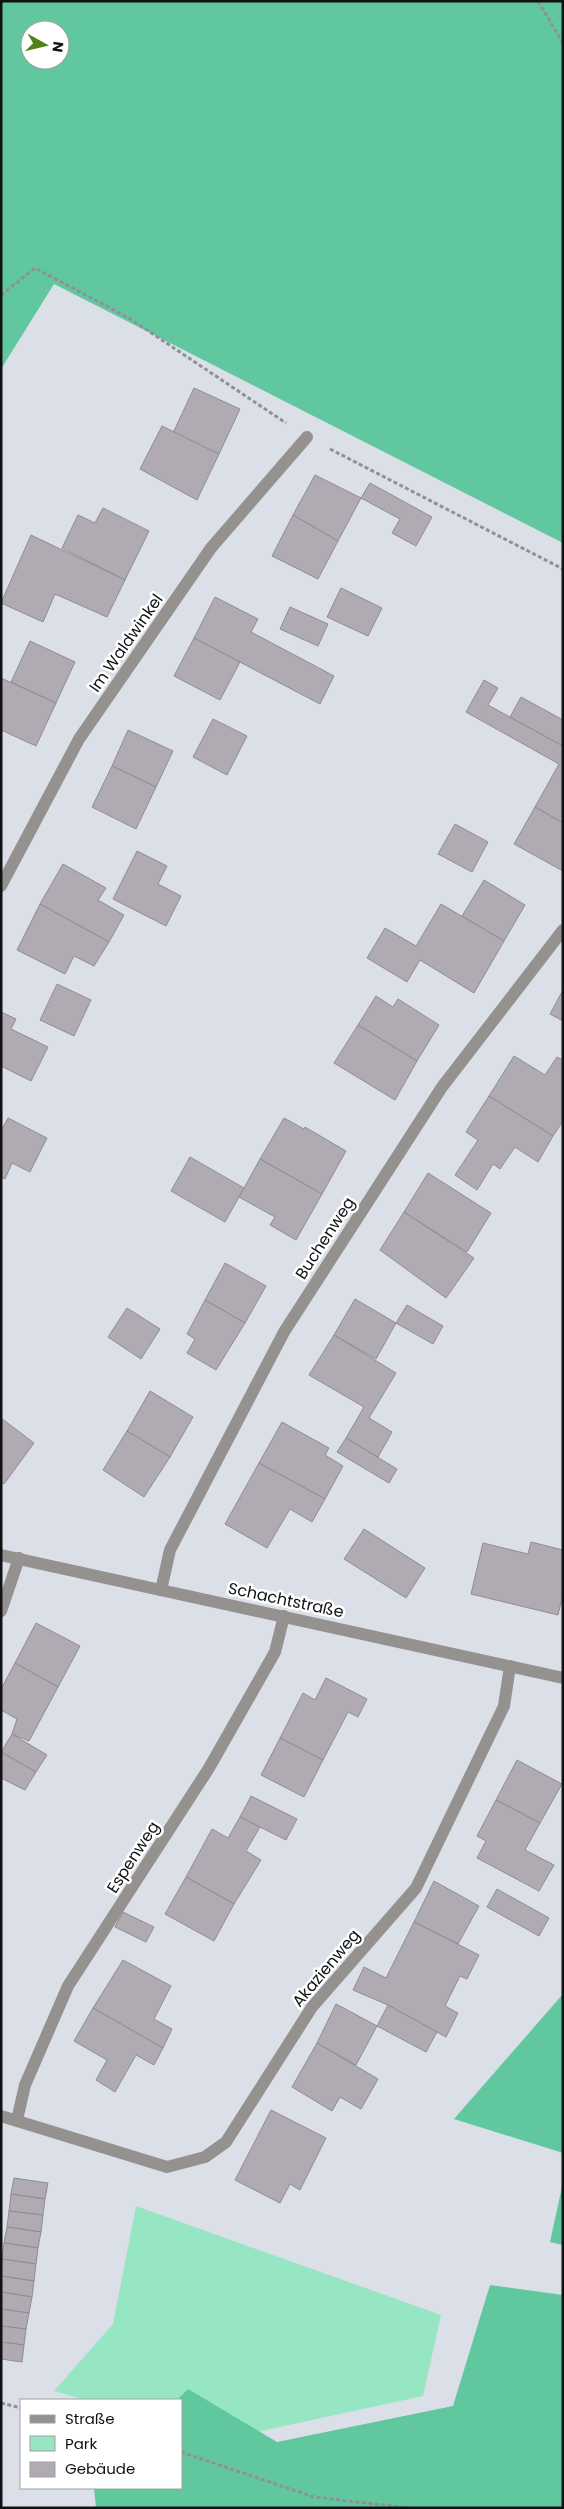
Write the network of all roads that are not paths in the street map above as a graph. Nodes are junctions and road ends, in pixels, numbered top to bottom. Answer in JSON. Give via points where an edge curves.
{"nodes":[{"id":1,"x":307,"y":437,"type":"road end"},
{"id":2,"x":1,"y":886,"type":"edge"},
{"id":3,"x":563,"y":930,"type":"edge"},
{"id":4,"x":1,"y":1556,"type":"edge"},
{"id":5,"x":19,"y":1558,"type":"junction"},
{"id":6,"x":161,"y":1590,"type":"junction"},
{"id":7,"x":1,"y":1611,"type":"edge"},
{"id":8,"x":284,"y":1616,"type":"junction"},
{"id":9,"x":510,"y":1666,"type":"junction"},
{"id":10,"x":563,"y":1678,"type":"edge"},
{"id":11,"x":1,"y":2116,"type":"edge"},
{"id":12,"x":17,"y":2120,"type":"junction"}],
"edges":[{"from":1,"to":2,"type":"street","name":"Im Waldwinkel","via":[[211,548],[79,739]]},
{"from":3,"to":6,"type":"street","name":"Buchenweg","via":[[442,1087],[284,1332],[170,1550]]},
{"from":4,"to":5,"type":"street","name":"Schachtstraße"},
{"from":5,"to":6,"type":"street","name":"Schachtstraße"},
{"from":5,"to":7,"type":"street"},
{"from":6,"to":8,"type":"street","name":"Schachtstraße"},
{"from":8,"to":9,"type":"street","name":"Schachtstraße"},
{"from":8,"to":12,"type":"street","name":"Espenweg","via":[[275,1652],[210,1768],[68,1986],[26,2085]]},
{"from":9,"to":10,"type":"street","name":"Schachtstraße"},
{"from":9,"to":12,"type":"street","name":"Akazienweg","via":[[504,1706],[416,1888],[312,2007],[226,2142],[205,2157],[167,2167]]},
{"from":11,"to":12,"type":"street","name":"Akazienweg"}]}
